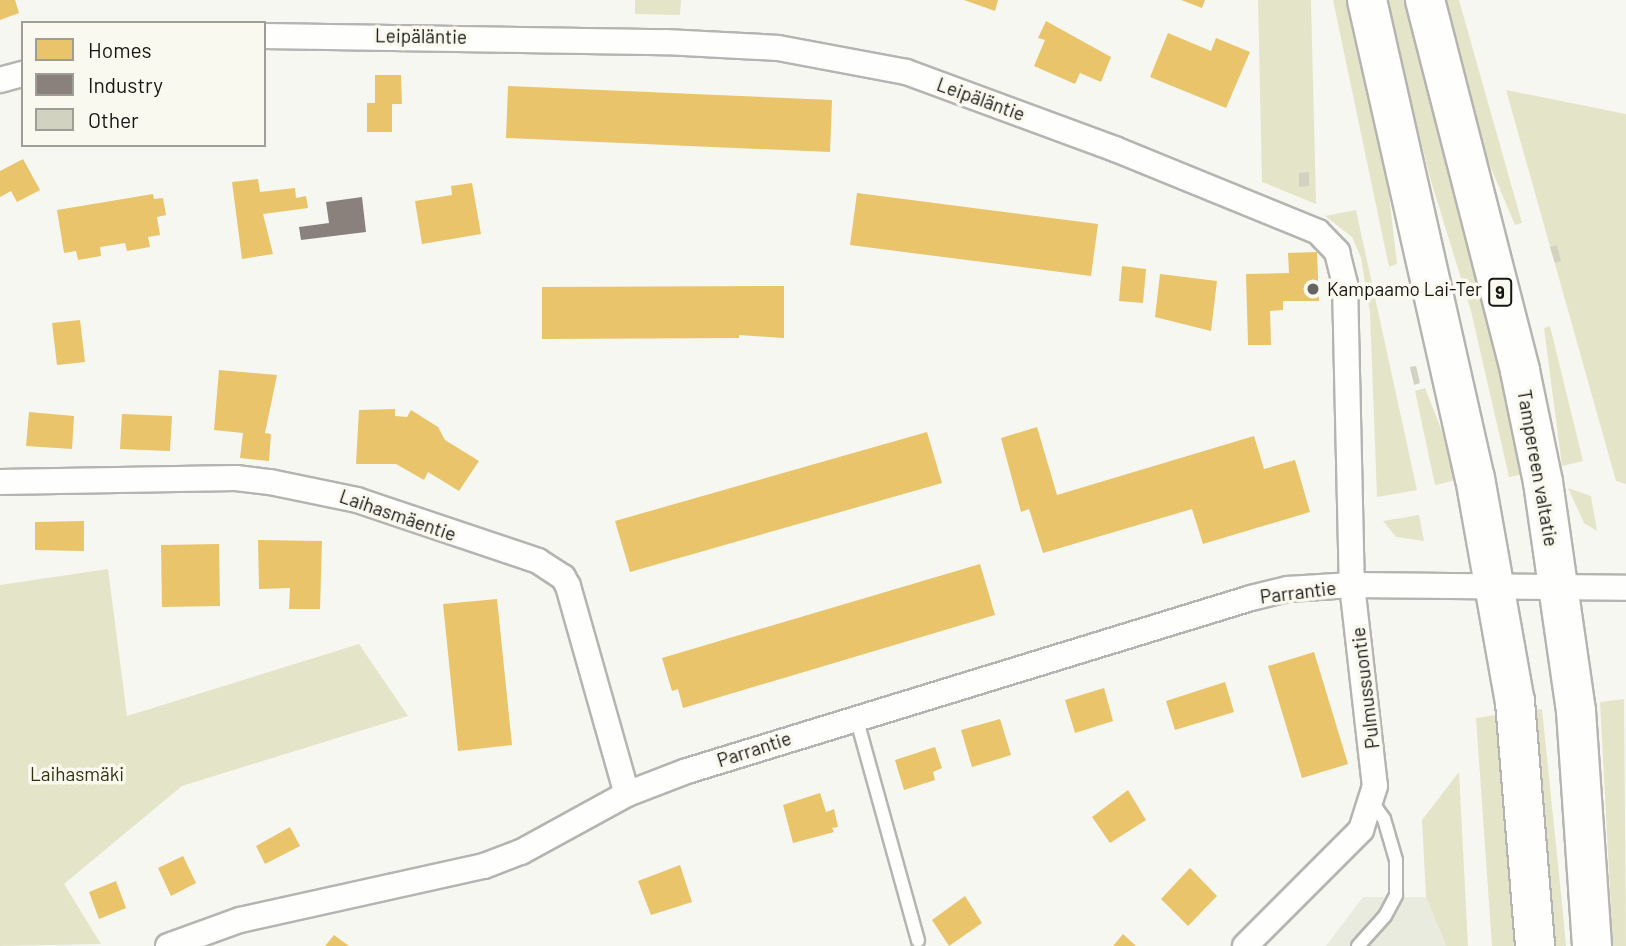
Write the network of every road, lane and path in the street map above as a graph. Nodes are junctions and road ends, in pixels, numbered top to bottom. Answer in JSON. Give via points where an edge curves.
{"nodes":[{"id":1,"x":1367,"y":0,"type":"edge"},
{"id":2,"x":1426,"y":0,"type":"edge"},
{"id":3,"x":266,"y":36,"type":"edge"},
{"id":4,"x":21,"y":75,"type":"edge"},
{"id":5,"x":0,"y":80,"type":"edge"},
{"id":6,"x":0,"y":482,"type":"edge"},
{"id":7,"x":1352,"y":585,"type":"junction"},
{"id":8,"x":1494,"y":586,"type":"junction"},
{"id":9,"x":1558,"y":587,"type":"junction"},
{"id":10,"x":1626,"y":588,"type":"edge"},
{"id":11,"x":856,"y":718,"type":"junction"},
{"id":12,"x":627,"y":794,"type":"junction"},
{"id":13,"x":1373,"y":803,"type":"junction"},
{"id":14,"x":918,"y":941,"type":"dead end"},
{"id":15,"x":172,"y":945,"type":"edge"},
{"id":16,"x":1245,"y":946,"type":"edge"},
{"id":17,"x":1358,"y":946,"type":"edge"},
{"id":18,"x":1535,"y":946,"type":"edge"},
{"id":19,"x":1592,"y":946,"type":"edge"}],
"edges":[{"from":1,"to":8,"type":"highway","via":[[1454,375]]},
{"from":2,"to":9,"type":"highway","name":"Tampereen valtatie","number":"9","via":[[1525,396]]},
{"from":3,"to":7,"type":"street","name":"Leipäläntie","via":[[665,42],[778,48],[894,69],[1115,149],[1318,232],[1337,252],[1345,284]]},
{"from":4,"to":5,"type":"street"},
{"from":6,"to":12,"type":"street","name":"Laihasmäentie","via":[[236,478],[270,482],[357,500],[538,561],[563,577],[568,586]]},
{"from":7,"to":8,"type":"street"},
{"from":7,"to":11,"type":"street","name":"Parrantie","via":[[1288,589],[1251,598]]},
{"from":7,"to":13,"type":"street","name":"Pulmussuontie","via":[[1374,765]]},
{"from":8,"to":9,"type":"street"},
{"from":8,"to":18,"type":"highway","via":[[1515,702]]},
{"from":9,"to":10,"type":"street"},
{"from":9,"to":19,"type":"highway","name":"Tampereen valtatie","number":"9","via":[[1576,711]]},
{"from":11,"to":12,"type":"street","name":"Parrantie"},
{"from":11,"to":14,"type":"lane"},
{"from":12,"to":15,"type":"street","name":"Parrantie","via":[[521,852],[484,866],[277,911]]},
{"from":13,"to":16,"type":"street","name":"Pulmussuontie","via":[[1361,830]]},
{"from":13,"to":17,"type":"lane","via":[[1384,819],[1396,860],[1396,895],[1385,916]]}]}
